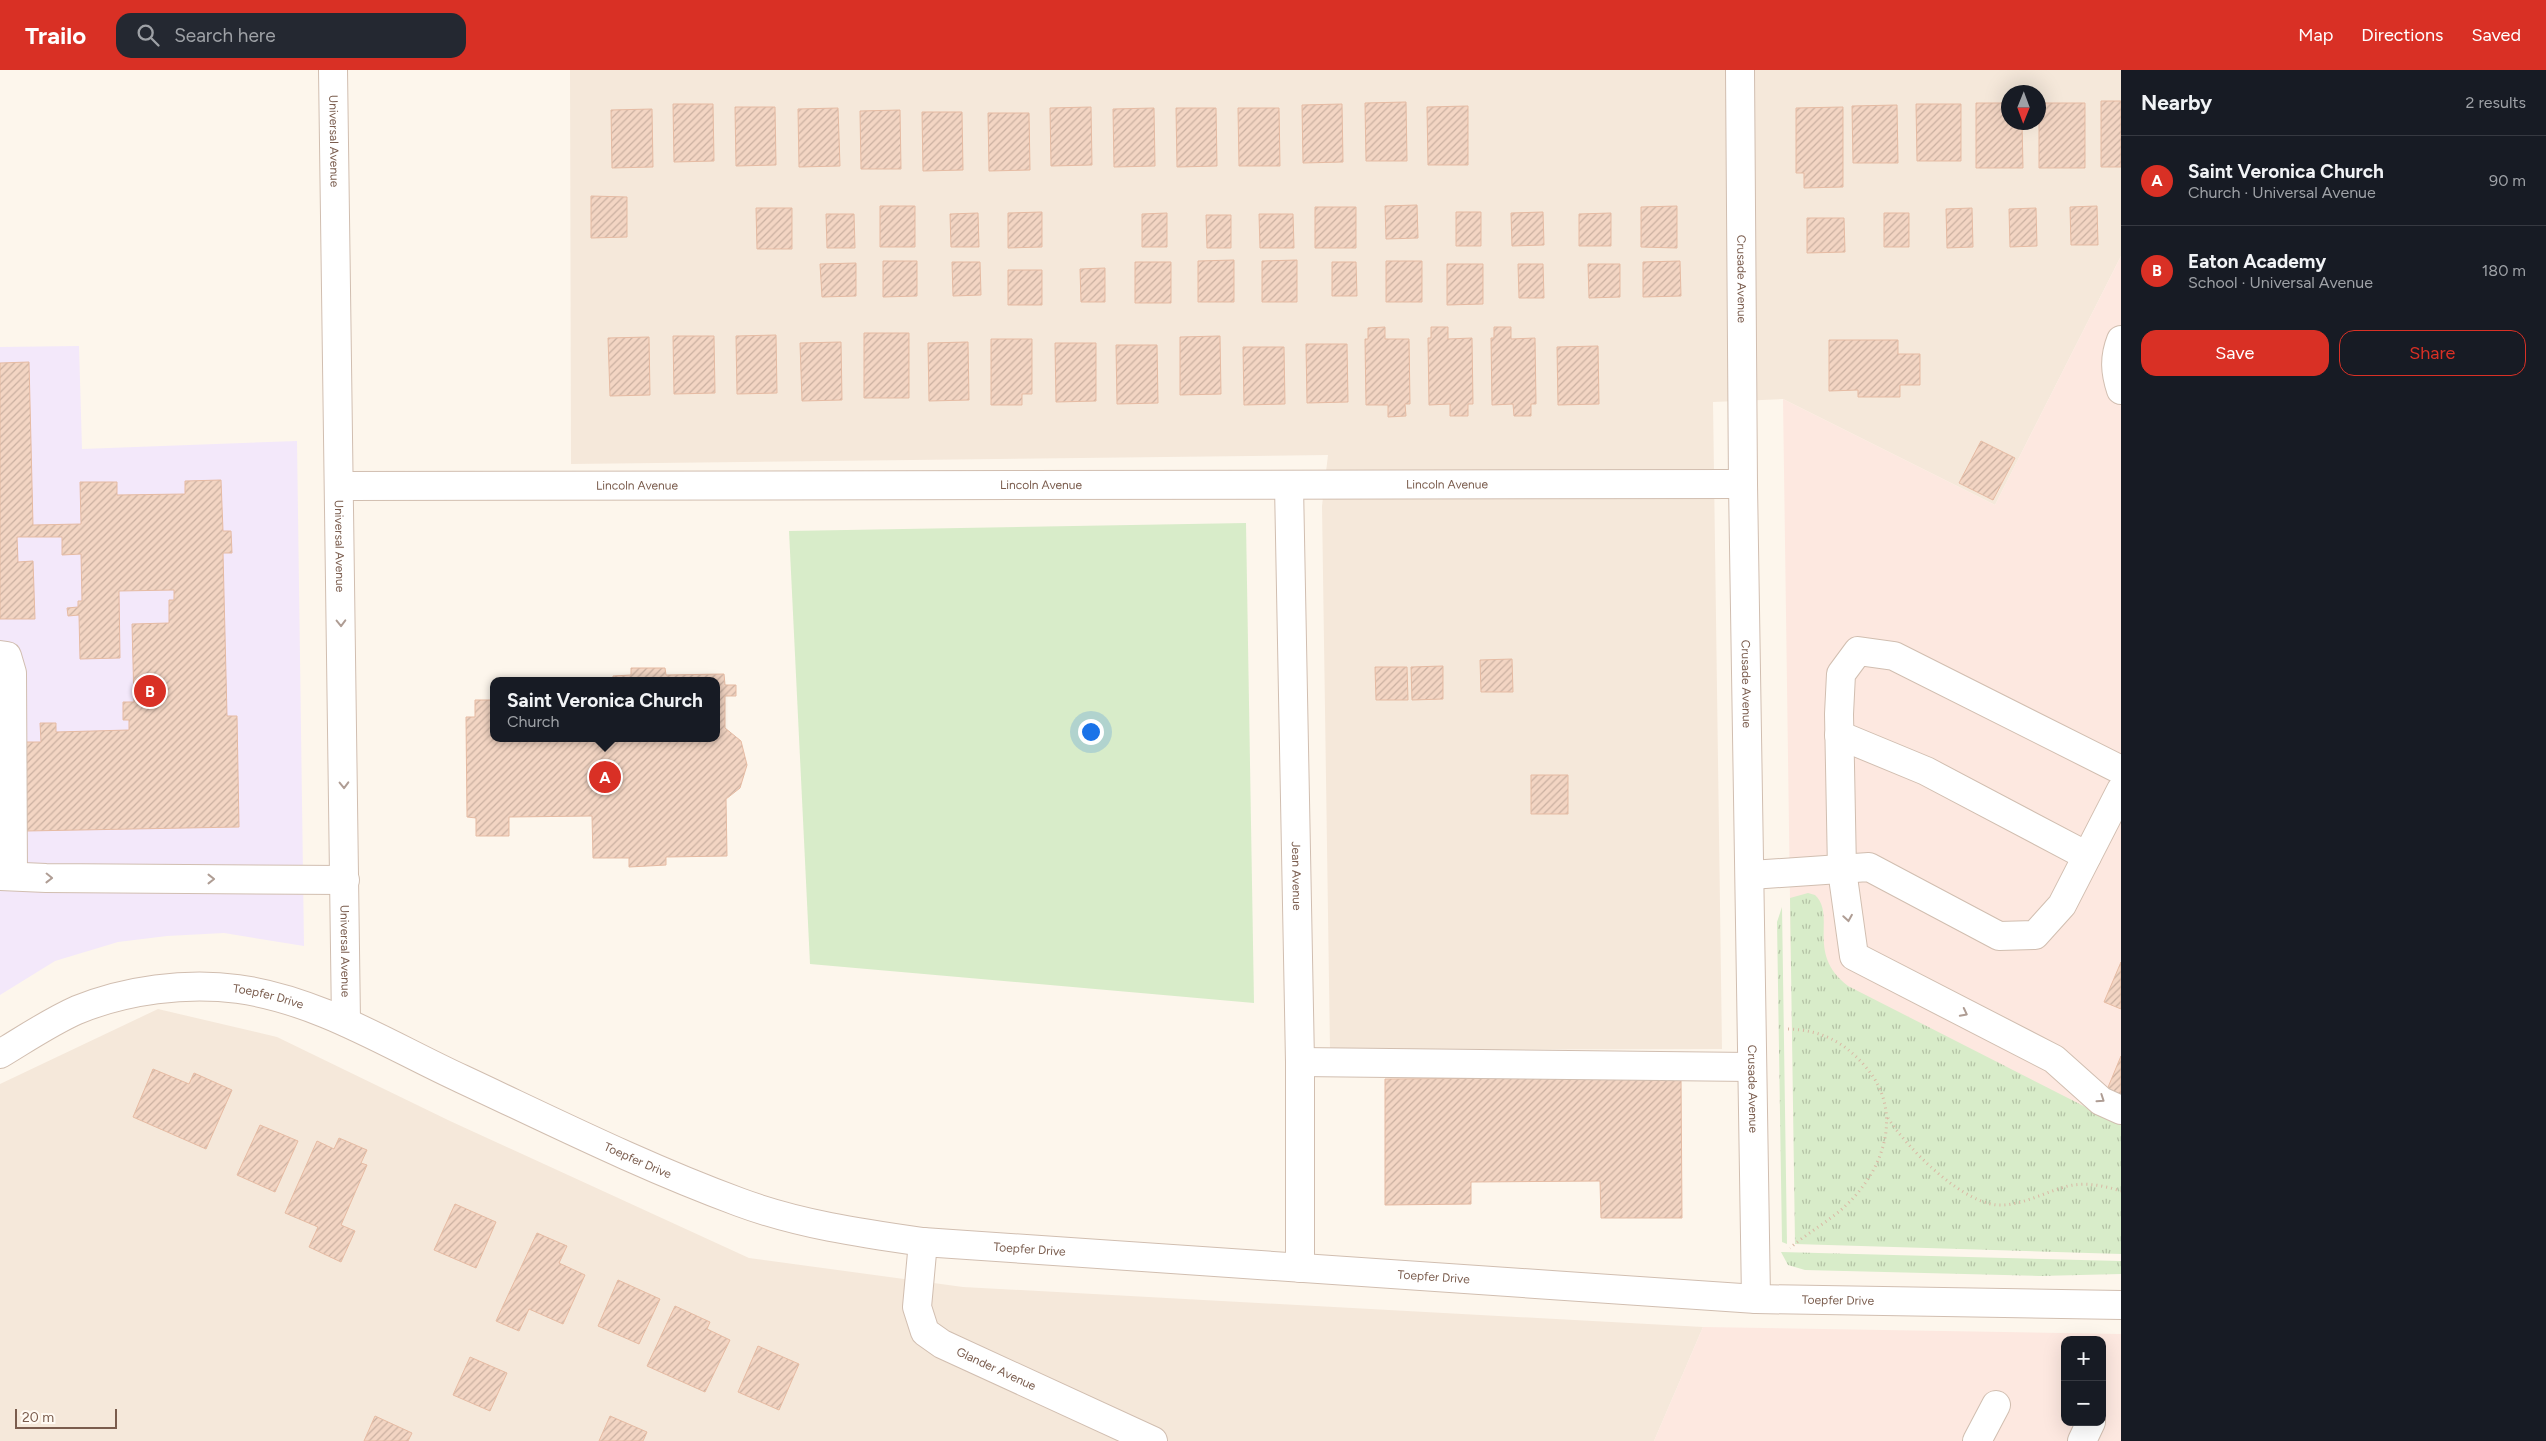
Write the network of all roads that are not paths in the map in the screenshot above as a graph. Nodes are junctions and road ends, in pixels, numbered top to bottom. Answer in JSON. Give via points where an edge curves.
{"nodes":[{"id":1,"x":334,"y":70,"type":"edge"},
{"id":2,"x":1740,"y":70,"type":"edge"},
{"id":3,"x":2121,"y":340,"type":"edge"},
{"id":4,"x":2121,"y":390,"type":"edge"},
{"id":5,"x":1743,"y":484,"type":"junction"},
{"id":6,"x":1289,"y":485,"type":"junction"},
{"id":7,"x":339,"y":486,"type":"junction"},
{"id":8,"x":0,"y":655,"type":"edge"},
{"id":9,"x":1839,"y":735,"type":"junction"},
{"id":10,"x":2121,"y":770,"type":"edge"},
{"id":11,"x":2121,"y":790,"type":"edge"},
{"id":12,"x":2087,"y":856,"type":"junction"},
{"id":13,"x":1842,"y":870,"type":"junction"},
{"id":14,"x":1751,"y":875,"type":"junction"},
{"id":15,"x":6,"y":876,"type":"edge"},
{"id":16,"x":345,"y":880,"type":"junction"},
{"id":17,"x":346,"y":1022,"type":"junction"},
{"id":18,"x":0,"y":1054,"type":"edge"},
{"id":19,"x":1300,"y":1062,"type":"junction"},
{"id":20,"x":1751,"y":1067,"type":"junction"},
{"id":21,"x":2121,"y":1110,"type":"edge"},
{"id":22,"x":923,"y":1242,"type":"junction"},
{"id":23,"x":1300,"y":1268,"type":"junction"},
{"id":24,"x":1756,"y":1298,"type":"junction"},
{"id":25,"x":2121,"y":1305,"type":"edge"},
{"id":26,"x":1996,"y":1405,"type":"dead end"},
{"id":27,"x":2089,"y":1426,"type":"edge"},
{"id":28,"x":1153,"y":1441,"type":"edge"},
{"id":29,"x":1977,"y":1441,"type":"edge"},
{"id":30,"x":2082,"y":1441,"type":"edge"}],
"edges":[{"from":1,"to":7,"type":"street","name":"Universal Avenue"},
{"from":2,"to":5,"type":"street","name":"Crusade Avenue"},
{"from":3,"to":4,"type":"street","via":[[2114,371]]},
{"from":5,"to":6,"type":"street","name":"Lincoln Avenue"},
{"from":5,"to":14,"type":"street","name":"Crusade Avenue"},
{"from":6,"to":7,"type":"street","name":"Lincoln Avenue"},
{"from":6,"to":19,"type":"street","name":"Jean Avenue"},
{"from":7,"to":16,"type":"street","name":"Universal Avenue","one_way":true},
{"from":8,"to":15,"type":"street","via":[[7,656],[12,673]]},
{"from":9,"to":10,"type":"street","via":[[1841,674],[1858,651],[1894,656]]},
{"from":9,"to":12,"type":"street","via":[[1926,771]]},
{"from":9,"to":13,"type":"street"},
{"from":11,"to":12,"type":"street"},
{"from":12,"to":13,"type":"street","via":[[2062,905],[2035,935],[1999,936],[1869,867]]},
{"from":13,"to":14,"type":"street"},
{"from":13,"to":21,"type":"street","one_way":true,"via":[[1854,956],[2054,1059],[2101,1101]]},
{"from":14,"to":20,"type":"street","name":"Crusade Avenue"},
{"from":15,"to":16,"type":"street","one_way":true},
{"from":16,"to":17,"type":"street","name":"Universal Avenue"},
{"from":17,"to":18,"type":"street","name":"Toepfer Drive","via":[[281,998],[237,989],[184,987],[103,1001],[78,1010],[48,1024]]},
{"from":17,"to":22,"type":"street","name":"Toepfer Drive","via":[[547,1119],[740,1203],[832,1228]]},
{"from":19,"to":20,"type":"street"},
{"from":19,"to":23,"type":"street","name":"Jean Avenue"},
{"from":20,"to":24,"type":"street","name":"Crusade Avenue"},
{"from":22,"to":23,"type":"street","name":"Toepfer Drive"},
{"from":22,"to":28,"type":"street","name":"Glander Avenue","via":[[917,1307],[925,1332],[942,1344]]},
{"from":23,"to":24,"type":"street","name":"Toepfer Drive"},
{"from":24,"to":25,"type":"street","name":"Toepfer Drive"},
{"from":26,"to":29,"type":"street"},
{"from":27,"to":30,"type":"street"}]}
